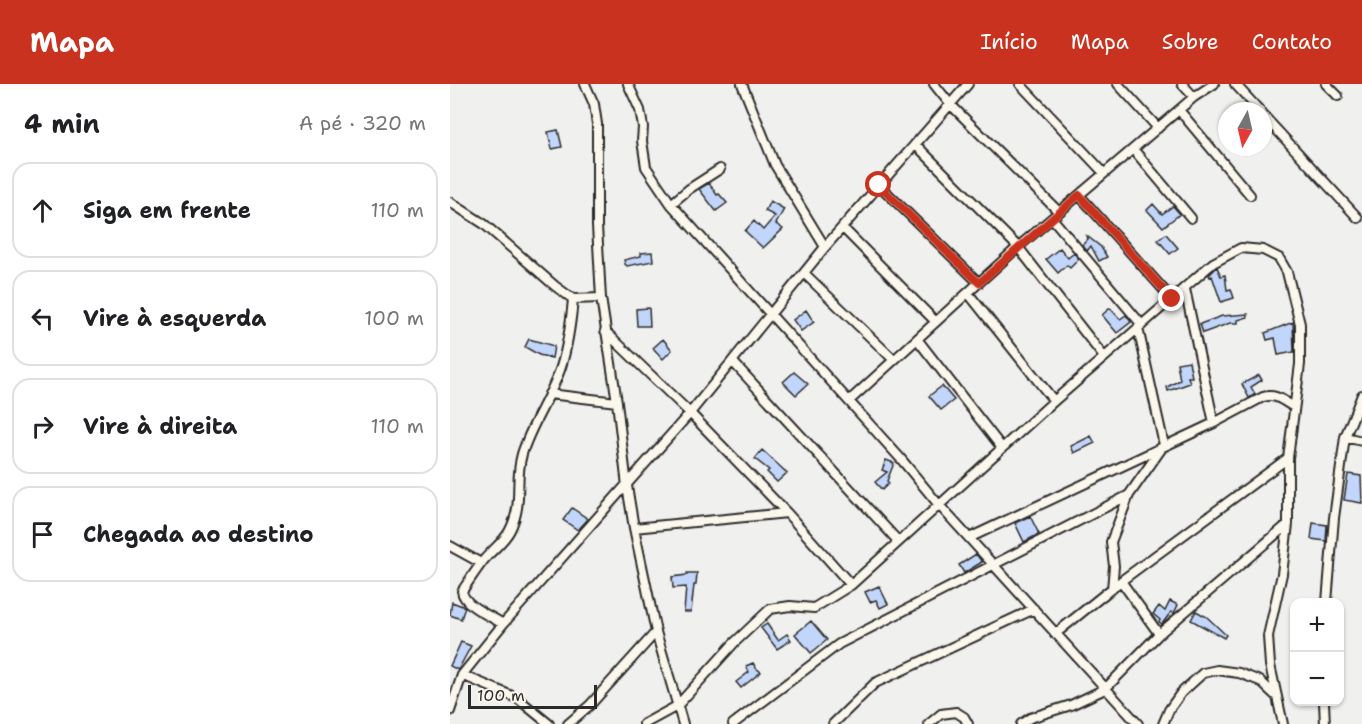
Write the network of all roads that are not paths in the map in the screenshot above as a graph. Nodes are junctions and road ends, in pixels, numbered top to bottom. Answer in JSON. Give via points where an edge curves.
{"nodes":[{"id":1,"x":585,"y":84,"type":"edge"},
{"id":2,"x":628,"y":84,"type":"edge"},
{"id":3,"x":742,"y":84,"type":"edge"},
{"id":4,"x":934,"y":84,"type":"edge"},
{"id":5,"x":968,"y":84,"type":"edge"},
{"id":6,"x":1020,"y":84,"type":"edge"},
{"id":7,"x":1118,"y":84,"type":"edge"},
{"id":8,"x":1182,"y":84,"type":"edge"},
{"id":9,"x":1215,"y":84,"type":"edge"},
{"id":10,"x":1234,"y":84,"type":"edge"},
{"id":11,"x":1326,"y":84,"type":"edge"},
{"id":12,"x":1338,"y":96,"type":"dead end"},
{"id":13,"x":1194,"y":98,"type":"junction"},
{"id":14,"x":1251,"y":102,"type":"edge"},
{"id":15,"x":950,"y":104,"type":"junction"},
{"id":16,"x":1179,"y":110,"type":"junction"},
{"id":17,"x":1272,"y":125,"type":"edge"},
{"id":18,"x":1158,"y":128,"type":"junction"},
{"id":19,"x":915,"y":144,"type":"junction"},
{"id":20,"x":1133,"y":149,"type":"junction"},
{"id":21,"x":720,"y":169,"type":"dead end"},
{"id":22,"x":1104,"y":173,"type":"junction"},
{"id":23,"x":879,"y":185,"type":"junction"},
{"id":24,"x":1079,"y":195,"type":"junction"},
{"id":25,"x":1250,"y":195,"type":"dead end"},
{"id":26,"x":450,"y":202,"type":"edge"},
{"id":27,"x":671,"y":204,"type":"junction"},
{"id":28,"x":1059,"y":212,"type":"junction"},
{"id":29,"x":1052,"y":218,"type":"junction"},
{"id":30,"x":1191,"y":218,"type":"dead end"},
{"id":31,"x":1358,"y":218,"type":"dead end"},
{"id":32,"x":843,"y":228,"type":"junction"},
{"id":33,"x":1018,"y":247,"type":"junction"},
{"id":34,"x":825,"y":248,"type":"junction"},
{"id":35,"x":805,"y":274,"type":"junction"},
{"id":36,"x":979,"y":283,"type":"junction"},
{"id":37,"x":1185,"y":289,"type":"junction"},
{"id":38,"x":968,"y":293,"type":"junction"},
{"id":39,"x":601,"y":298,"type":"junction"},
{"id":40,"x":573,"y":299,"type":"junction"},
{"id":41,"x":1172,"y":299,"type":"junction"},
{"id":42,"x":769,"y":314,"type":"junction"},
{"id":43,"x":936,"y":322,"type":"junction"},
{"id":44,"x":1140,"y":326,"type":"junction"},
{"id":45,"x":605,"y":331,"type":"junction"},
{"id":46,"x":917,"y":339,"type":"junction"},
{"id":47,"x":1104,"y":357,"type":"junction"},
{"id":48,"x":894,"y":360,"type":"junction"},
{"id":49,"x":733,"y":362,"type":"junction"},
{"id":50,"x":549,"y":394,"type":"junction"},
{"id":51,"x":1362,"y":395,"type":"edge"},
{"id":52,"x":849,"y":401,"type":"junction"},
{"id":53,"x":1054,"y":401,"type":"junction"},
{"id":54,"x":617,"y":402,"type":"junction"},
{"id":55,"x":1294,"y":407,"type":"junction"},
{"id":56,"x":690,"y":413,"type":"junction"},
{"id":57,"x":1214,"y":423,"type":"junction"},
{"id":58,"x":1345,"y":437,"type":"junction"},
{"id":59,"x":1362,"y":441,"type":"edge"},
{"id":60,"x":1164,"y":445,"type":"junction"},
{"id":61,"x":1002,"y":448,"type":"junction"},
{"id":62,"x":1288,"y":458,"type":"junction"},
{"id":63,"x":627,"y":486,"type":"junction"},
{"id":64,"x":1129,"y":495,"type":"junction"},
{"id":65,"x":939,"y":505,"type":"junction"},
{"id":66,"x":787,"y":513,"type":"junction"},
{"id":67,"x":1288,"y":524,"type":"junction"},
{"id":68,"x":634,"y":528,"type":"junction"},
{"id":69,"x":969,"y":538,"type":"junction"},
{"id":70,"x":898,"y":542,"type":"junction"},
{"id":71,"x":450,"y":546,"type":"edge"},
{"id":72,"x":481,"y":563,"type":"junction"},
{"id":73,"x":992,"y":564,"type":"junction"},
{"id":74,"x":1121,"y":581,"type":"junction"},
{"id":75,"x":851,"y":585,"type":"junction"},
{"id":76,"x":1112,"y":589,"type":"junction"},
{"id":77,"x":1327,"y":598,"type":"edge"},
{"id":78,"x":1034,"y":609,"type":"junction"},
{"id":79,"x":504,"y":624,"type":"junction"},
{"id":80,"x":656,"y":632,"type":"junction"},
{"id":81,"x":1056,"y":634,"type":"junction"},
{"id":82,"x":1159,"y":634,"type":"junction"},
{"id":83,"x":462,"y":675,"type":"junction"},
{"id":84,"x":450,"y":684,"type":"edge"},
{"id":85,"x":459,"y":684,"type":"junction"},
{"id":86,"x":1105,"y":689,"type":"junction"},
{"id":87,"x":1276,"y":696,"type":"junction"},
{"id":88,"x":677,"y":706,"type":"junction"},
{"id":89,"x":1324,"y":706,"type":"edge"},
{"id":90,"x":450,"y":711,"type":"edge"},
{"id":91,"x":1164,"y":722,"type":"edge"},
{"id":92,"x":549,"y":724,"type":"edge"},
{"id":93,"x":568,"y":724,"type":"edge"},
{"id":94,"x":644,"y":724,"type":"edge"},
{"id":95,"x":683,"y":724,"type":"edge"},
{"id":96,"x":733,"y":724,"type":"edge"},
{"id":97,"x":832,"y":724,"type":"edge"},
{"id":98,"x":929,"y":724,"type":"edge"},
{"id":99,"x":968,"y":724,"type":"edge"},
{"id":100,"x":1021,"y":724,"type":"edge"},
{"id":101,"x":1138,"y":724,"type":"edge"},
{"id":102,"x":1155,"y":724,"type":"edge"},
{"id":103,"x":1283,"y":724,"type":"edge"},
{"id":104,"x":1325,"y":724,"type":"edge"}],
"edges":[{"from":1,"to":39,"type":"street","via":[[597,124]]},
{"from":2,"to":27,"type":"street","via":[[640,110],[646,167]]},
{"from":3,"to":34,"type":"street","via":[[775,165]]},
{"from":4,"to":15,"type":"street"},
{"from":5,"to":15,"type":"street"},
{"from":6,"to":22,"type":"street"},
{"from":7,"to":18,"type":"street"},
{"from":8,"to":13,"type":"street"},
{"from":9,"to":13,"type":"street"},
{"from":10,"to":14,"type":"street"},
{"from":11,"to":12,"type":"street"},
{"from":13,"to":16,"type":"street"},
{"from":15,"to":19,"type":"street"},
{"from":15,"to":28,"type":"street"},
{"from":16,"to":18,"type":"street"},
{"from":16,"to":25,"type":"street"},
{"from":17,"to":31,"type":"street"},
{"from":18,"to":20,"type":"street"},
{"from":19,"to":23,"type":"street"},
{"from":19,"to":33,"type":"street"},
{"from":20,"to":22,"type":"street"},
{"from":20,"to":30,"type":"street"},
{"from":21,"to":27,"type":"street"},
{"from":22,"to":24,"type":"street"},
{"from":23,"to":32,"type":"street"},
{"from":23,"to":36,"type":"street"},
{"from":24,"to":28,"type":"street"},
{"from":24,"to":41,"type":"street"},
{"from":26,"to":40,"type":"street","via":[[484,224]]},
{"from":27,"to":42,"type":"street"},
{"from":28,"to":29,"type":"street"},
{"from":29,"to":33,"type":"street"},
{"from":29,"to":44,"type":"street"},
{"from":32,"to":34,"type":"street"},
{"from":32,"to":43,"type":"street"},
{"from":33,"to":36,"type":"street"},
{"from":33,"to":47,"type":"street"},
{"from":34,"to":35,"type":"street"},
{"from":35,"to":42,"type":"street"},
{"from":35,"to":48,"type":"street"},
{"from":36,"to":38,"type":"street"},
{"from":37,"to":41,"type":"street"},
{"from":37,"to":55,"type":"street","via":[[1213,263],[1241,248],[1263,250],[1279,258],[1287,272],[1300,324]]},
{"from":37,"to":57,"type":"street"},
{"from":38,"to":43,"type":"street"},
{"from":38,"to":53,"type":"street"},
{"from":39,"to":40,"type":"street"},
{"from":39,"to":45,"type":"street"},
{"from":40,"to":50,"type":"street","via":[[563,358]]},
{"from":41,"to":44,"type":"street"},
{"from":42,"to":49,"type":"street"},
{"from":42,"to":52,"type":"street"},
{"from":43,"to":46,"type":"street"},
{"from":44,"to":47,"type":"street"},
{"from":44,"to":60,"type":"street"},
{"from":45,"to":54,"type":"street"},
{"from":45,"to":56,"type":"street"},
{"from":46,"to":48,"type":"street"},
{"from":46,"to":61,"type":"street"},
{"from":47,"to":53,"type":"street"},
{"from":48,"to":52,"type":"street"},
{"from":49,"to":56,"type":"street"},
{"from":49,"to":70,"type":"street"},
{"from":50,"to":54,"type":"street"},
{"from":50,"to":72,"type":"street","via":[[521,456],[519,507],[514,522]]},
{"from":51,"to":58,"type":"street"},
{"from":52,"to":65,"type":"street"},
{"from":53,"to":61,"type":"street"},
{"from":54,"to":63,"type":"street"},
{"from":55,"to":57,"type":"street","via":[[1271,394]]},
{"from":55,"to":62,"type":"street"},
{"from":56,"to":63,"type":"street"},
{"from":56,"to":66,"type":"street"},
{"from":57,"to":60,"type":"street"},
{"from":58,"to":59,"type":"street"},
{"from":58,"to":77,"type":"street"},
{"from":60,"to":64,"type":"street"},
{"from":60,"to":69,"type":"street"},
{"from":61,"to":65,"type":"street"},
{"from":62,"to":67,"type":"street"},
{"from":62,"to":74,"type":"street"},
{"from":63,"to":68,"type":"street"},
{"from":63,"to":79,"type":"street"},
{"from":64,"to":73,"type":"street"},
{"from":64,"to":76,"type":"street","via":[[1112,542]]},
{"from":65,"to":69,"type":"street"},
{"from":65,"to":70,"type":"street"},
{"from":66,"to":68,"type":"street"},
{"from":66,"to":75,"type":"street"},
{"from":67,"to":82,"type":"street"},
{"from":67,"to":87,"type":"street","via":[[1268,636]]},
{"from":68,"to":80,"type":"street"},
{"from":69,"to":73,"type":"street"},
{"from":70,"to":75,"type":"street"},
{"from":71,"to":72,"type":"street"},
{"from":72,"to":79,"type":"street","via":[[462,597]]},
{"from":73,"to":78,"type":"street"},
{"from":73,"to":96,"type":"street","via":[[839,644]]},
{"from":74,"to":76,"type":"street"},
{"from":74,"to":82,"type":"street"},
{"from":75,"to":88,"type":"street","via":[[814,608],[770,609]]},
{"from":76,"to":81,"type":"street"},
{"from":78,"to":81,"type":"street"},
{"from":78,"to":97,"type":"street","via":[[875,683]]},
{"from":79,"to":83,"type":"street"},
{"from":80,"to":88,"type":"street"},
{"from":80,"to":93,"type":"street"},
{"from":81,"to":86,"type":"street"},
{"from":82,"to":86,"type":"street"},
{"from":83,"to":85,"type":"street"},
{"from":83,"to":92,"type":"street","via":[[517,698]]},
{"from":84,"to":85,"type":"street"},
{"from":85,"to":90,"type":"street"},
{"from":86,"to":100,"type":"street"},
{"from":86,"to":101,"type":"street"},
{"from":87,"to":91,"type":"street","via":[[1260,681],[1239,673],[1203,673],[1181,693]]},
{"from":87,"to":103,"type":"street"},
{"from":88,"to":94,"type":"street"},
{"from":88,"to":95,"type":"street"},
{"from":89,"to":104,"type":"street"},
{"from":91,"to":102,"type":"street"},
{"from":98,"to":99,"type":"street","via":[[941,714],[956,712]]}]}
